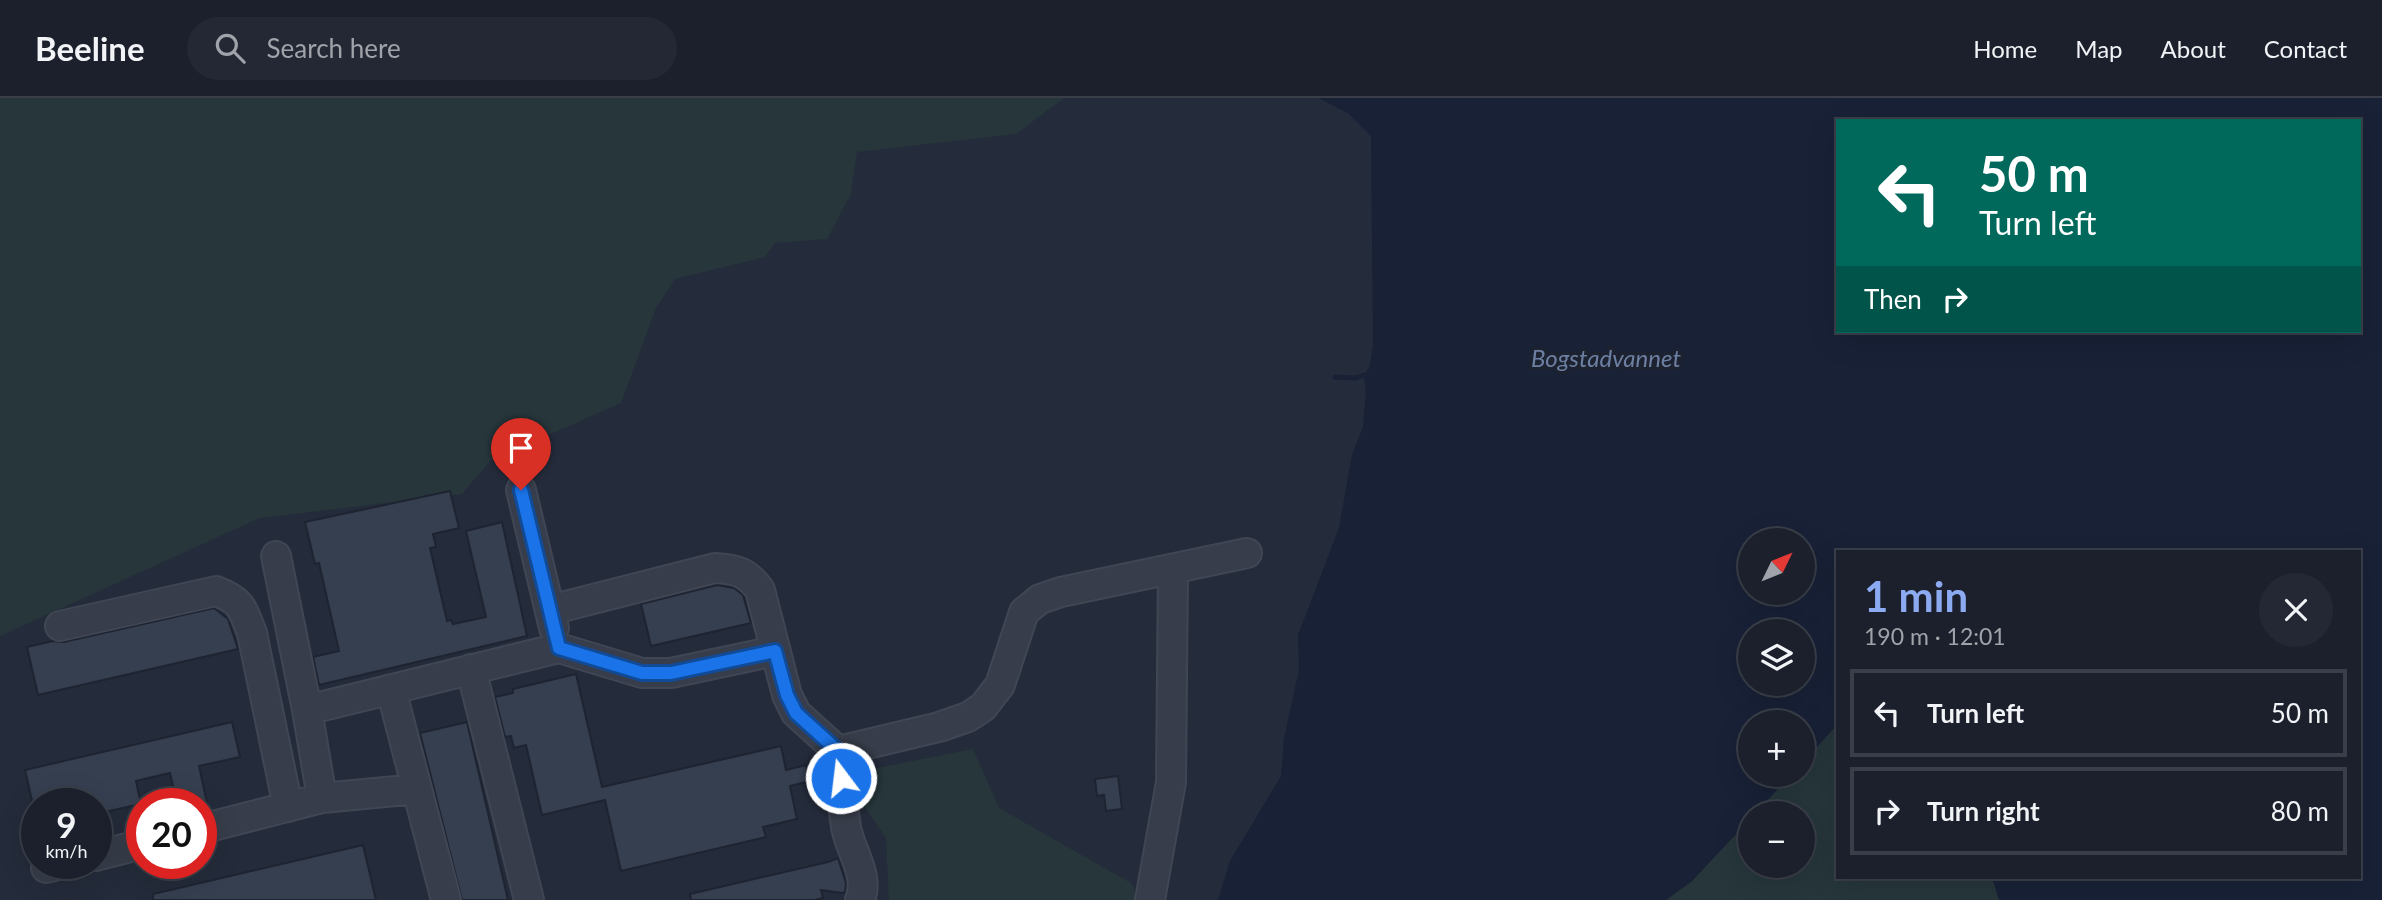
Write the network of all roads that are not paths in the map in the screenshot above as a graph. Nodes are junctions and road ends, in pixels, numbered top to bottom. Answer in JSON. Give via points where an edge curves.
{"nodes":[{"id":1,"x":521,"y":490,"type":"dead end"},
{"id":2,"x":1247,"y":553,"type":"dead end"},
{"id":3,"x":276,"y":556,"type":"dead end"},
{"id":4,"x":1173,"y":570,"type":"junction"},
{"id":5,"x":550,"y":610,"type":"junction"},
{"id":6,"x":60,"y":626,"type":"dead end"},
{"id":7,"x":559,"y":648,"type":"junction"},
{"id":8,"x":775,"y":651,"type":"junction"},
{"id":9,"x":471,"y":669,"type":"junction"},
{"id":10,"x":391,"y":689,"type":"junction"},
{"id":11,"x":307,"y":710,"type":"junction"},
{"id":12,"x":838,"y":751,"type":"junction"},
{"id":13,"x":417,"y":789,"type":"junction"},
{"id":14,"x":322,"y":798,"type":"junction"},
{"id":15,"x":288,"y":807,"type":"junction"},
{"id":16,"x":217,"y":825,"type":"edge"},
{"id":17,"x":446,"y":900,"type":"edge"},
{"id":18,"x":529,"y":900,"type":"edge"},
{"id":19,"x":860,"y":900,"type":"edge"},
{"id":20,"x":1150,"y":900,"type":"edge"}],
"edges":[{"from":1,"to":5,"type":"street"},
{"from":2,"to":4,"type":"street"},
{"from":3,"to":11,"type":"street"},
{"from":4,"to":12,"type":"street","via":[[1040,598],[1024,612],[1000,685],[983,707],[939,727]]},
{"from":4,"to":20,"type":"street","via":[[1171,782]]},
{"from":5,"to":7,"type":"street"},
{"from":5,"to":8,"type":"street","via":[[715,568],[736,569],[751,577],[760,590]]},
{"from":6,"to":15,"type":"street","via":[[216,591],[233,597],[252,633]]},
{"from":7,"to":8,"type":"street","via":[[642,673],[671,673]]},
{"from":7,"to":9,"type":"street"},
{"from":8,"to":12,"type":"street","via":[[796,713]]},
{"from":9,"to":10,"type":"street"},
{"from":9,"to":18,"type":"street"},
{"from":10,"to":11,"type":"street"},
{"from":10,"to":13,"type":"street"},
{"from":11,"to":14,"type":"street"},
{"from":12,"to":19,"type":"street","via":[[846,831],[861,871]]},
{"from":13,"to":14,"type":"street"},
{"from":13,"to":17,"type":"street"},
{"from":14,"to":15,"type":"street"},
{"from":15,"to":16,"type":"street"}]}
